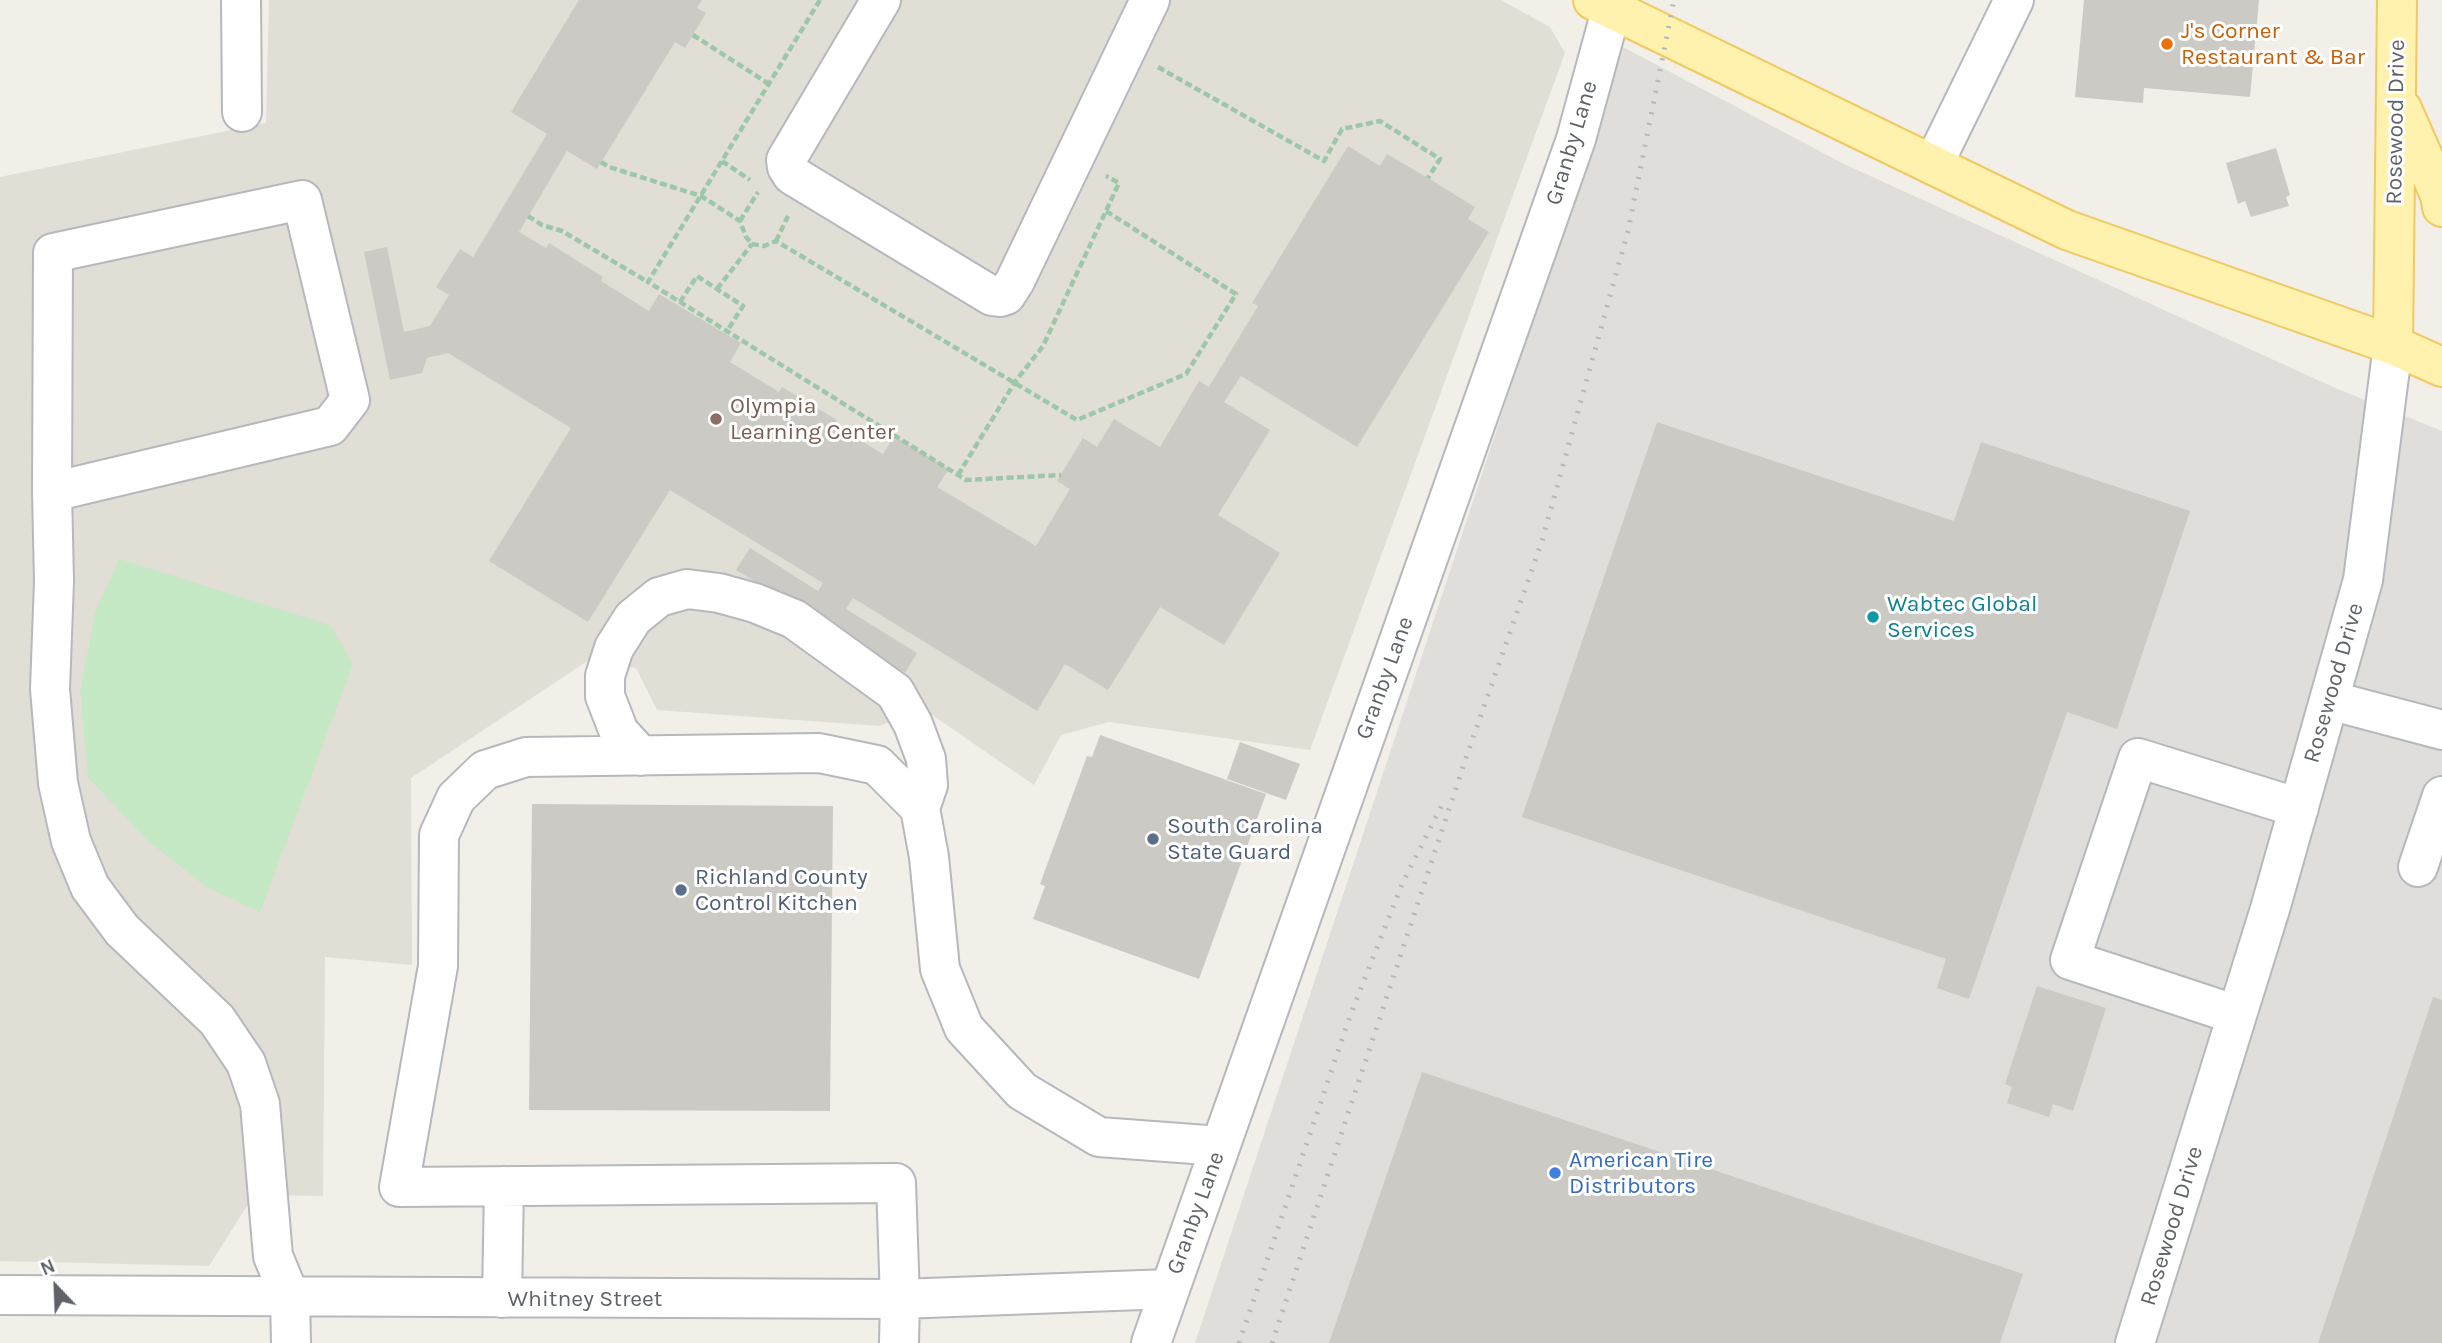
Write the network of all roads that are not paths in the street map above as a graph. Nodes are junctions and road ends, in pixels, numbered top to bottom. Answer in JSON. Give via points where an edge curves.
{"nodes":[{"id":1,"x":241,"y":0,"type":"edge"},
{"id":2,"x":881,"y":0,"type":"edge"},
{"id":3,"x":1150,"y":0,"type":"edge"},
{"id":4,"x":2014,"y":0,"type":"edge"},
{"id":5,"x":2397,"y":0,"type":"edge"},
{"id":6,"x":1602,"y":5,"type":"edge"},
{"id":7,"x":2396,"y":97,"type":"junction"},
{"id":8,"x":242,"y":112,"type":"dead end"},
{"id":9,"x":1933,"y":165,"type":"junction"},
{"id":10,"x":2442,"y":207,"type":"edge"},
{"id":11,"x":2393,"y":345,"type":"junction"},
{"id":12,"x":2442,"y":367,"type":"edge"},
{"id":13,"x":52,"y":492,"type":"junction"},
{"id":14,"x":2329,"y":701,"type":"junction"},
{"id":15,"x":2442,"y":730,"type":"edge"},
{"id":16,"x":641,"y":756,"type":"junction"},
{"id":17,"x":2442,"y":796,"type":"edge"},
{"id":18,"x":920,"y":808,"type":"junction"},
{"id":19,"x":2299,"y":808,"type":"junction"},
{"id":20,"x":2418,"y":867,"type":"dead end"},
{"id":21,"x":2237,"y":1015,"type":"junction"},
{"id":22,"x":1220,"y":1146,"type":"junction"},
{"id":23,"x":504,"y":1186,"type":"junction"},
{"id":24,"x":1169,"y":1289,"type":"junction"},
{"id":25,"x":0,"y":1295,"type":"edge"},
{"id":26,"x":290,"y":1297,"type":"junction"},
{"id":27,"x":502,"y":1298,"type":"junction"},
{"id":28,"x":900,"y":1300,"type":"junction"},
{"id":29,"x":291,"y":1343,"type":"edge"},
{"id":30,"x":899,"y":1343,"type":"edge"},
{"id":31,"x":1151,"y":1343,"type":"edge"},
{"id":32,"x":2135,"y":1343,"type":"edge"}],
"edges":[{"from":1,"to":8,"type":"street"},
{"from":2,"to":3,"type":"street","via":[[786,160],[792,175],[1000,297],[1012,288]]},
{"from":4,"to":9,"type":"street"},
{"from":5,"to":7,"type":"main road","name":"Rosewood Drive"},
{"from":6,"to":9,"type":"main road"},
{"from":6,"to":22,"type":"street","name":"Granby Lane","via":[[1576,139]]},
{"from":7,"to":10,"type":"main road"},
{"from":7,"to":11,"type":"main road","name":"Rosewood Drive"},
{"from":9,"to":11,"type":"main road","via":[[2067,230]]},
{"from":11,"to":12,"type":"main road"},
{"from":11,"to":14,"type":"street","name":"Rosewood Drive","via":[[2363,580]]},
{"from":13,"to":13,"type":"street","via":[[53,253],[302,200],[350,400],[330,426]]},
{"from":13,"to":26,"type":"street","via":[[50,689],[58,783],[71,841],[90,887],[122,930],[217,1020],[246,1063],[260,1104],[273,1256]]},
{"from":14,"to":15,"type":"street"},
{"from":14,"to":19,"type":"street","name":"Rosewood Drive"},
{"from":16,"to":18,"type":"street","via":[[819,753],[877,765]]},
{"from":16,"to":18,"type":"street","via":[[619,732],[605,696],[605,676],[614,649],[633,618],[659,597],[687,589],[719,593],[794,619],[895,692],[926,759],[928,785]]},
{"from":16,"to":23,"type":"street","via":[[526,757],[485,769],[456,798],[439,835],[438,966],[399,1187]]},
{"from":17,"to":20,"type":"street"},
{"from":18,"to":22,"type":"street","via":[[940,969],[964,1028],[1022,1091],[1099,1137]]},
{"from":19,"to":21,"type":"street","name":"Rosewood Drive"},
{"from":19,"to":21,"type":"street","via":[[2138,758],[2070,960]]},
{"from":21,"to":32,"type":"street","name":"Rosewood Drive"},
{"from":22,"to":24,"type":"street","name":"Granby Lane"},
{"from":23,"to":27,"type":"street"},
{"from":23,"to":28,"type":"street","via":[[896,1183]]},
{"from":24,"to":28,"type":"street","name":"Whitney Street"},
{"from":24,"to":31,"type":"street","name":"Granby Lane"},
{"from":25,"to":26,"type":"street","name":"Whitney Street"},
{"from":26,"to":27,"type":"street","name":"Whitney Street"},
{"from":26,"to":29,"type":"street"},
{"from":27,"to":28,"type":"street","name":"Whitney Street"},
{"from":28,"to":30,"type":"street"}]}
